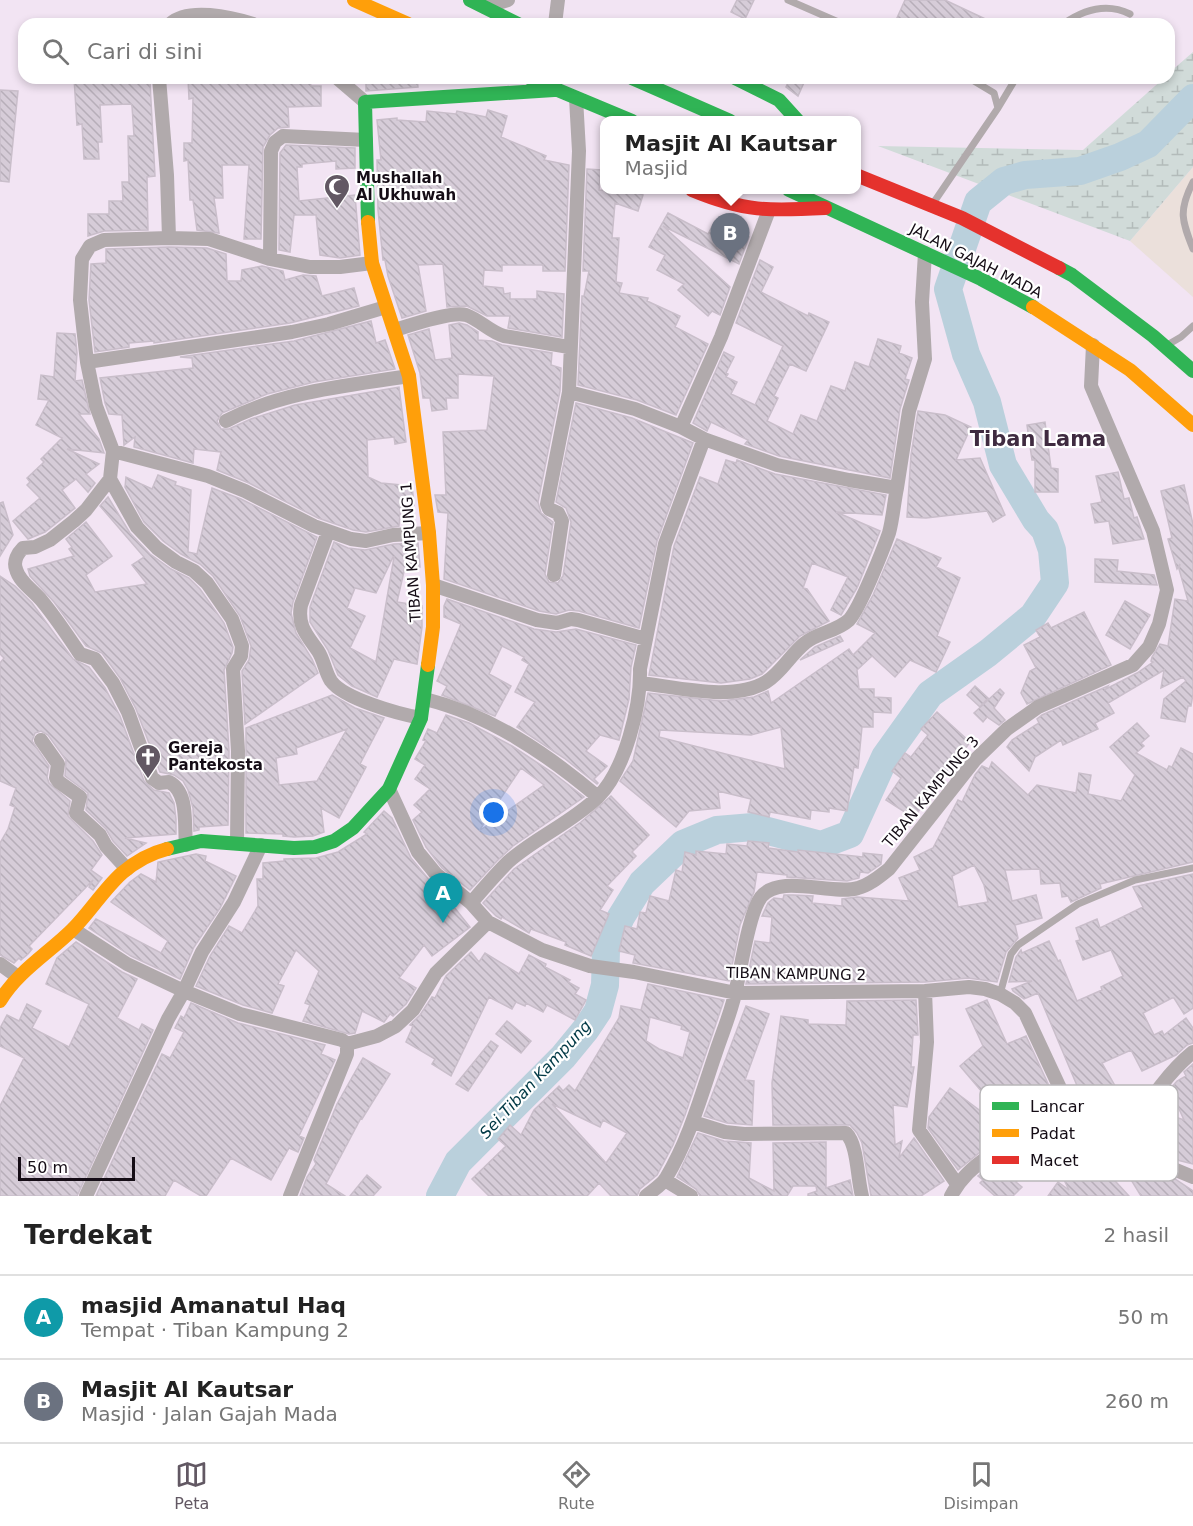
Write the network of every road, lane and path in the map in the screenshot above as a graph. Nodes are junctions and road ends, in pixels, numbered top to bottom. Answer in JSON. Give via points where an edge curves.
{"nodes":[{"id":1,"x":354,"y":0,"type":"edge"},
{"id":2,"x":470,"y":0,"type":"edge"},
{"id":3,"x":508,"y":0,"type":"edge"},
{"id":4,"x":792,"y":1,"type":"edge"},
{"id":5,"x":557,"y":2,"type":"edge"},
{"id":6,"x":485,"y":7,"type":"junction"},
{"id":7,"x":1130,"y":14,"type":"dead end"},
{"id":8,"x":181,"y":18,"type":"edge"},
{"id":9,"x":232,"y":18,"type":"edge"},
{"id":10,"x":394,"y":18,"type":"edge"},
{"id":11,"x":506,"y":18,"type":"edge"},
{"id":12,"x":556,"y":18,"type":"edge"},
{"id":13,"x":830,"y":18,"type":"edge"},
{"id":14,"x":1073,"y":18,"type":"edge"},
{"id":15,"x":159,"y":84,"type":"edge"},
{"id":16,"x":344,"y":84,"type":"edge"},
{"id":17,"x":542,"y":84,"type":"edge"},
{"id":18,"x":646,"y":84,"type":"edge"},
{"id":19,"x":747,"y":84,"type":"edge"},
{"id":20,"x":979,"y":84,"type":"edge"},
{"id":21,"x":1012,"y":84,"type":"edge"},
{"id":22,"x":555,"y":90,"type":"junction"},
{"id":23,"x":580,"y":99,"type":"junction"},
{"id":24,"x":365,"y":102,"type":"junction"},
{"id":25,"x":998,"y":108,"type":"junction"},
{"id":26,"x":622,"y":116,"type":"edge"},
{"id":27,"x":721,"y":116,"type":"edge"},
{"id":28,"x":794,"y":116,"type":"edge"},
{"id":29,"x":597,"y":118,"type":"dead end"},
{"id":30,"x":366,"y":140,"type":"junction"},
{"id":31,"x":861,"y":177,"type":"edge"},
{"id":32,"x":1193,"y":182,"type":"edge"},
{"id":33,"x":702,"y":194,"type":"edge"},
{"id":34,"x":800,"y":194,"type":"edge"},
{"id":35,"x":931,"y":206,"type":"junction"},
{"id":36,"x":830,"y":208,"type":"junction"},
{"id":37,"x":768,"y":210,"type":"junction"},
{"id":38,"x":169,"y":238,"type":"junction"},
{"id":39,"x":1193,"y":249,"type":"edge"},
{"id":40,"x":925,"y":253,"type":"junction"},
{"id":41,"x":270,"y":260,"type":"junction"},
{"id":42,"x":372,"y":263,"type":"junction"},
{"id":43,"x":386,"y":307,"type":"junction"},
{"id":44,"x":1193,"y":326,"type":"edge"},
{"id":45,"x":395,"y":330,"type":"junction"},
{"id":46,"x":1093,"y":345,"type":"junction"},
{"id":47,"x":569,"y":347,"type":"junction"},
{"id":48,"x":1164,"y":347,"type":"junction"},
{"id":49,"x":87,"y":362,"type":"junction"},
{"id":50,"x":1193,"y":371,"type":"edge"},
{"id":51,"x":409,"y":376,"type":"junction"},
{"id":52,"x":568,"y":392,"type":"junction"},
{"id":53,"x":226,"y":420,"type":"dead end"},
{"id":54,"x":1193,"y":426,"type":"edge"},
{"id":55,"x":681,"y":428,"type":"junction"},
{"id":56,"x":704,"y":439,"type":"junction"},
{"id":57,"x":113,"y":451,"type":"junction"},
{"id":58,"x":110,"y":479,"type":"junction"},
{"id":59,"x":897,"y":488,"type":"junction"},
{"id":60,"x":328,"y":532,"type":"junction"},
{"id":61,"x":429,"y":533,"type":"junction"},
{"id":62,"x":554,"y":575,"type":"dead end"},
{"id":63,"x":433,"y":585,"type":"junction"},
{"id":64,"x":646,"y":639,"type":"junction"},
{"id":65,"x":640,"y":683,"type":"junction"},
{"id":66,"x":425,"y":699,"type":"junction"},
{"id":67,"x":421,"y":718,"type":"junction"},
{"id":68,"x":41,"y":740,"type":"dead end"},
{"id":69,"x":389,"y":789,"type":"junction"},
{"id":70,"x":598,"y":797,"type":"junction"},
{"id":71,"x":237,"y":843,"type":"junction"},
{"id":72,"x":186,"y":845,"type":"junction"},
{"id":73,"x":261,"y":845,"type":"junction"},
{"id":74,"x":1193,"y":868,"type":"edge"},
{"id":75,"x":128,"y":869,"type":"junction"},
{"id":76,"x":471,"y":903,"type":"junction"},
{"id":77,"x":488,"y":922,"type":"junction"},
{"id":78,"x":73,"y":929,"type":"junction"},
{"id":79,"x":0,"y":964,"type":"edge"},
{"id":80,"x":18,"y":976,"type":"junction"},
{"id":81,"x":184,"y":991,"type":"junction"},
{"id":82,"x":925,"y":992,"type":"junction"},
{"id":83,"x":736,"y":993,"type":"junction"},
{"id":84,"x":1000,"y":994,"type":"junction"},
{"id":85,"x":0,"y":1001,"type":"edge"},
{"id":86,"x":347,"y":1044,"type":"junction"},
{"id":87,"x":1193,"y":1052,"type":"edge"},
{"id":88,"x":1059,"y":1085,"type":"edge"},
{"id":89,"x":1162,"y":1085,"type":"edge"},
{"id":90,"x":693,"y":1122,"type":"junction"},
{"id":91,"x":980,"y":1162,"type":"edge"},
{"id":92,"x":1178,"y":1171,"type":"edge"},
{"id":93,"x":1193,"y":1177,"type":"edge"},
{"id":94,"x":665,"y":1180,"type":"junction"},
{"id":95,"x":954,"y":1190,"type":"edge"},
{"id":96,"x":86,"y":1196,"type":"edge"},
{"id":97,"x":290,"y":1196,"type":"edge"},
{"id":98,"x":646,"y":1196,"type":"edge"},
{"id":99,"x":691,"y":1196,"type":"edge"},
{"id":100,"x":862,"y":1196,"type":"edge"}],
"edges":[{"from":1,"to":10,"type":"main road"},
{"from":2,"to":6,"type":"main road"},
{"from":3,"to":6,"type":"street"},
{"from":4,"to":13,"type":"lane"},
{"from":5,"to":12,"type":"street"},
{"from":6,"to":11,"type":"main road"},
{"from":7,"to":14,"type":"lane","via":[[1105,8],[1086,10]]},
{"from":8,"to":9,"type":"street"},
{"from":15,"to":38,"type":"street"},
{"from":16,"to":24,"type":"street"},
{"from":17,"to":22,"type":"main road"},
{"from":18,"to":27,"type":"main road"},
{"from":19,"to":28,"type":"main road","via":[[779,100]]},
{"from":20,"to":25,"type":"lane","via":[[994,93]]},
{"from":21,"to":25,"type":"lane"},
{"from":22,"to":23,"type":"main road"},
{"from":22,"to":24,"type":"main road"},
{"from":23,"to":26,"type":"main road"},
{"from":23,"to":29,"type":"main road"},
{"from":23,"to":47,"type":"street"},
{"from":24,"to":30,"type":"main road","name":"TIBAN KAMPUNG 1"},
{"from":25,"to":35,"type":"lane"},
{"from":30,"to":41,"type":"street","via":[[283,136],[274,142]]},
{"from":30,"to":42,"type":"main road","name":"TIBAN KAMPUNG 1"},
{"from":31,"to":35,"type":"main road","name":"JALAN GAJAH MADA"},
{"from":32,"to":39,"type":"lane","via":[[1183,208],[1183,222]]},
{"from":33,"to":37,"type":"main road","via":[[716,201]]},
{"from":34,"to":36,"type":"main road","name":"JALAN GAJAH MADA"},
{"from":35,"to":48,"type":"main road","name":"JALAN GAJAH MADA","via":[[1072,275]]},
{"from":36,"to":37,"type":"main road"},
{"from":36,"to":40,"type":"main road","name":"JALAN GAJAH MADA"},
{"from":37,"to":55,"type":"street","via":[[721,337]]},
{"from":38,"to":41,"type":"street","via":[[209,239]]},
{"from":38,"to":49,"type":"street","via":[[104,240],[85,253],[80,300]]},
{"from":40,"to":46,"type":"main road","name":"JALAN GAJAH MADA","via":[[1033,307]]},
{"from":40,"to":59,"type":"street","via":[[925,359],[909,411]]},
{"from":41,"to":42,"type":"street","via":[[310,267]]},
{"from":42,"to":43,"type":"main road","name":"TIBAN KAMPUNG 1"},
{"from":43,"to":45,"type":"main road","name":"TIBAN KAMPUNG 1"},
{"from":43,"to":49,"type":"street","via":[[292,332]]},
{"from":44,"to":48,"type":"lane"},
{"from":45,"to":47,"type":"street","via":[[467,315],[494,333]]},
{"from":45,"to":51,"type":"main road","name":"TIBAN KAMPUNG 1"},
{"from":46,"to":54,"type":"main road","name":"JALAN GAJAH MADA","via":[[1130,370]]},
{"from":46,"to":83,"type":"street","name":"TIBAN KAMPUNG 3","via":[[1091,386],[1153,531],[1167,590],[1149,647],[1133,665],[1038,707],[1007,729],[975,760],[889,869],[874,881],[838,890],[797,886],[768,891],[761,897],[745,944]]},
{"from":47,"to":52,"type":"street"},
{"from":48,"to":50,"type":"main road","name":"JALAN GAJAH MADA"},
{"from":49,"to":57,"type":"street","via":[[96,406]]},
{"from":51,"to":53,"type":"street","via":[[304,393]]},
{"from":51,"to":61,"type":"main road","name":"TIBAN KAMPUNG 1"},
{"from":52,"to":55,"type":"street","via":[[635,409]]},
{"from":52,"to":62,"type":"street","via":[[548,504],[562,521]]},
{"from":55,"to":56,"type":"street"},
{"from":56,"to":59,"type":"street","via":[[777,465]]},
{"from":56,"to":64,"type":"street","via":[[665,544]]},
{"from":57,"to":58,"type":"street"},
{"from":57,"to":60,"type":"street","via":[[208,476]]},
{"from":58,"to":71,"type":"street","via":[[137,527],[157,548],[207,582],[232,619],[239,637],[241,656],[233,669]]},
{"from":58,"to":72,"type":"street","via":[[74,521],[35,548],[23,548],[15,568],[80,654],[95,659],[112,683],[128,712],[152,778],[159,783],[173,783],[179,789]]},
{"from":59,"to":65,"type":"street","via":[[885,542],[855,611],[841,626],[814,637],[782,669],[744,691]]},
{"from":60,"to":61,"type":"street","via":[[366,542],[393,535]]},
{"from":60,"to":67,"type":"street","via":[[301,605],[300,624],[321,654],[331,681],[339,688],[369,704]]},
{"from":61,"to":63,"type":"main road","name":"TIBAN KAMPUNG 1"},
{"from":63,"to":64,"type":"street","via":[[537,620],[578,620]]},
{"from":63,"to":66,"type":"main road","name":"TIBAN KAMPUNG 1"},
{"from":64,"to":65,"type":"street"},
{"from":65,"to":70,"type":"street","via":[[628,743],[615,774]]},
{"from":66,"to":67,"type":"main road","name":"TIBAN KAMPUNG 1"},
{"from":66,"to":70,"type":"street","via":[[481,718],[559,764]]},
{"from":67,"to":69,"type":"main road","name":"TIBAN KAMPUNG 1"},
{"from":68,"to":75,"type":"street","via":[[58,764],[56,778],[80,797],[76,813]]},
{"from":69,"to":73,"type":"main road","name":"TIBAN KAMPUNG 1","via":[[353,828],[334,841],[315,847]]},
{"from":69,"to":76,"type":"street","name":"TIBAN KAMPUNG 2","via":[[418,852],[436,874]]},
{"from":70,"to":76,"type":"street","via":[[509,861]]},
{"from":71,"to":72,"type":"main road","name":"TIBAN KAMPUNG 1","via":[[201,841]]},
{"from":71,"to":73,"type":"main road","name":"TIBAN KAMPUNG 1"},
{"from":72,"to":75,"type":"main road","name":"TIBAN KAMPUNG 1","via":[[153,852]]},
{"from":73,"to":81,"type":"street"},
{"from":74,"to":84,"type":"lane","via":[[1135,880],[1078,904],[1018,945],[1011,954]]},
{"from":75,"to":78,"type":"main road","name":"TIBAN KAMPUNG 1"},
{"from":76,"to":77,"type":"street","name":"TIBAN KAMPUNG 2"},
{"from":77,"to":83,"type":"street","name":"TIBAN KAMPUNG 2","via":[[542,950],[590,966]]},
{"from":77,"to":86,"type":"street","via":[[436,972],[413,1010],[396,1026]]},
{"from":78,"to":80,"type":"main road","name":"TIBAN KAMPUNG 1"},
{"from":78,"to":81,"type":"street","via":[[127,964]]},
{"from":79,"to":80,"type":"street"},
{"from":80,"to":85,"type":"main road","name":"TIBAN KAMPUNG 1"},
{"from":81,"to":86,"type":"street","via":[[240,1014]]},
{"from":81,"to":96,"type":"street"},
{"from":82,"to":83,"type":"street","name":"TIBAN KAMPUNG 2"},
{"from":82,"to":84,"type":"street","name":"TIBAN KAMPUNG 2","via":[[969,987]]},
{"from":82,"to":95,"type":"street","via":[[927,1042],[919,1130]]},
{"from":83,"to":90,"type":"street","name":"TIBAN KAMPUNG 3"},
{"from":84,"to":88,"type":"street","name":"TIBAN KAMPUNG 2","via":[[1025,1013]]},
{"from":86,"to":97,"type":"street","via":[[347,1054]]},
{"from":87,"to":89,"type":"street"},
{"from":90,"to":94,"type":"street","name":"TIBAN KAMPUNG 3"},
{"from":90,"to":100,"type":"street","via":[[744,1134],[846,1133],[853,1146]]},
{"from":91,"to":95,"type":"street"},
{"from":92,"to":93,"type":"street","name":"TIBAN KAMPUNG 2"},
{"from":94,"to":98,"type":"street","name":"TIBAN KAMPUNG 3"},
{"from":94,"to":99,"type":"street"}]}
